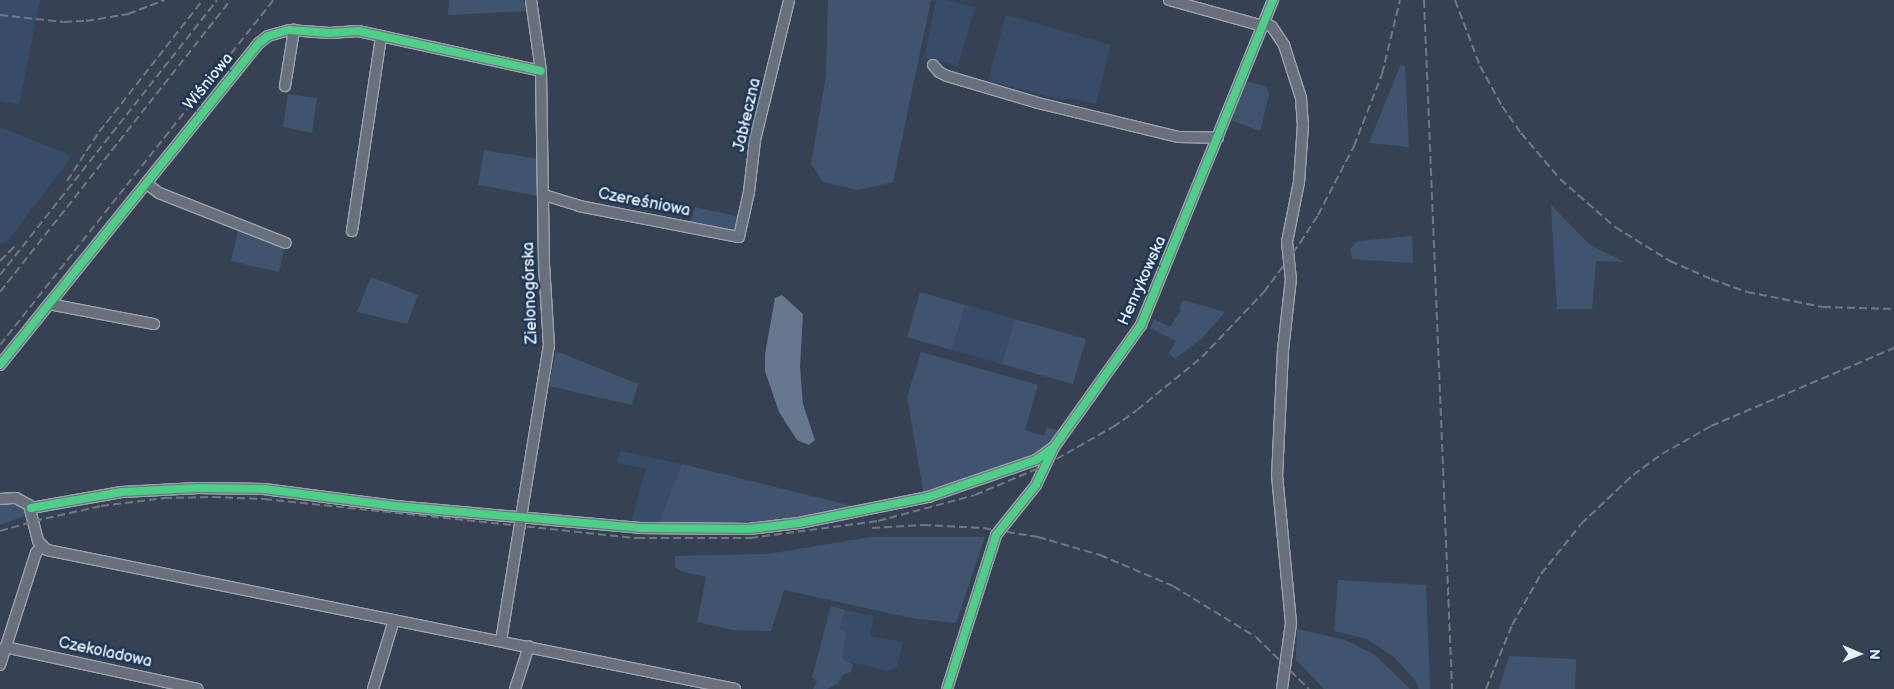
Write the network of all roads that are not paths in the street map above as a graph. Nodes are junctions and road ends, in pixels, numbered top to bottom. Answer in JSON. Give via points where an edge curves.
{"nodes":[{"id":1,"x":531,"y":0,"type":"edge"},
{"id":2,"x":789,"y":0,"type":"edge"},
{"id":3,"x":1169,"y":0,"type":"edge"},
{"id":4,"x":1273,"y":0,"type":"edge"},
{"id":5,"x":1264,"y":24,"type":"junction"},
{"id":6,"x":294,"y":30,"type":"junction"},
{"id":7,"x":381,"y":36,"type":"junction"},
{"id":8,"x":933,"y":65,"type":"dead end"},
{"id":9,"x":540,"y":71,"type":"junction"},
{"id":10,"x":285,"y":86,"type":"dead end"},
{"id":11,"x":1218,"y":138,"type":"junction"},
{"id":12,"x":146,"y":183,"type":"junction"},
{"id":13,"x":544,"y":195,"type":"junction"},
{"id":14,"x":352,"y":232,"type":"dead end"},
{"id":15,"x":739,"y":237,"type":"joint"},
{"id":16,"x":286,"y":243,"type":"dead end"},
{"id":17,"x":49,"y":304,"type":"junction"},
{"id":18,"x":154,"y":324,"type":"dead end"},
{"id":19,"x":0,"y":365,"type":"edge"},
{"id":20,"x":1054,"y":448,"type":"junction"},
{"id":21,"x":0,"y":499,"type":"edge"},
{"id":22,"x":31,"y":508,"type":"junction"},
{"id":23,"x":521,"y":517,"type":"junction"},
{"id":24,"x":41,"y":546,"type":"junction"},
{"id":25,"x":394,"y":620,"type":"junction"},
{"id":26,"x":501,"y":641,"type":"junction"},
{"id":27,"x":528,"y":646,"type":"junction"},
{"id":28,"x":5,"y":647,"type":"junction"},
{"id":29,"x":0,"y":664,"type":"edge"},
{"id":30,"x":197,"y":689,"type":"edge"},
{"id":31,"x":373,"y":689,"type":"edge"},
{"id":32,"x":515,"y":689,"type":"edge"},
{"id":33,"x":735,"y":689,"type":"edge"},
{"id":34,"x":947,"y":689,"type":"edge"},
{"id":35,"x":1282,"y":689,"type":"edge"}],
"edges":[{"from":1,"to":9,"type":"street","name":"Zielonogórska"},
{"from":2,"to":15,"type":"street","name":"Jabłeczna","via":[[759,122]]},
{"from":3,"to":5,"type":"street"},
{"from":4,"to":5,"type":"street","name":"Henrykowska"},
{"from":5,"to":11,"type":"street","name":"Henrykowska"},
{"from":5,"to":35,"type":"street","via":[[1272,27],[1284,45],[1301,98],[1303,124],[1299,182],[1287,242],[1291,278],[1283,350],[1277,475],[1291,623]]},
{"from":6,"to":7,"type":"street","name":"Wiśniowa","via":[[330,34],[358,31]]},
{"from":6,"to":10,"type":"street"},
{"from":6,"to":12,"type":"street","name":"Wiśniowa","via":[[278,32],[258,43]]},
{"from":7,"to":9,"type":"street","name":"Wiśniowa"},
{"from":7,"to":14,"type":"street"},
{"from":8,"to":11,"type":"street","via":[[947,76],[1038,103],[1179,137]]},
{"from":9,"to":13,"type":"street","name":"Zielonogórska"},
{"from":11,"to":20,"type":"street","name":"Henrykowska","via":[[1141,325]]},
{"from":12,"to":16,"type":"street","via":[[160,193]]},
{"from":12,"to":17,"type":"street","name":"Wiśniowa"},
{"from":13,"to":15,"type":"street","name":"Czereśniowa","via":[[580,206]]},
{"from":13,"to":23,"type":"street","name":"Zielonogórska","via":[[549,346]]},
{"from":17,"to":18,"type":"street"},
{"from":17,"to":19,"type":"street","name":"Wiśniowa"},
{"from":20,"to":23,"type":"street","via":[[1036,460],[928,498],[799,523],[714,530],[640,528]]},
{"from":20,"to":34,"type":"street","name":"Henrykowska","via":[[1042,475],[1004,523],[992,546]]},
{"from":21,"to":22,"type":"street","via":[[16,498]]},
{"from":22,"to":23,"type":"street","via":[[122,492],[207,488],[306,493],[395,506]]},
{"from":22,"to":24,"type":"street"},
{"from":23,"to":26,"type":"street","name":"Zielonogórska"},
{"from":24,"to":25,"type":"street","via":[[55,552]]},
{"from":24,"to":28,"type":"street"},
{"from":25,"to":26,"type":"street"},
{"from":25,"to":31,"type":"street"},
{"from":26,"to":27,"type":"street"},
{"from":27,"to":32,"type":"street"},
{"from":27,"to":33,"type":"street"},
{"from":28,"to":29,"type":"street"},
{"from":28,"to":30,"type":"street","name":"Czekoladowa"}]}
